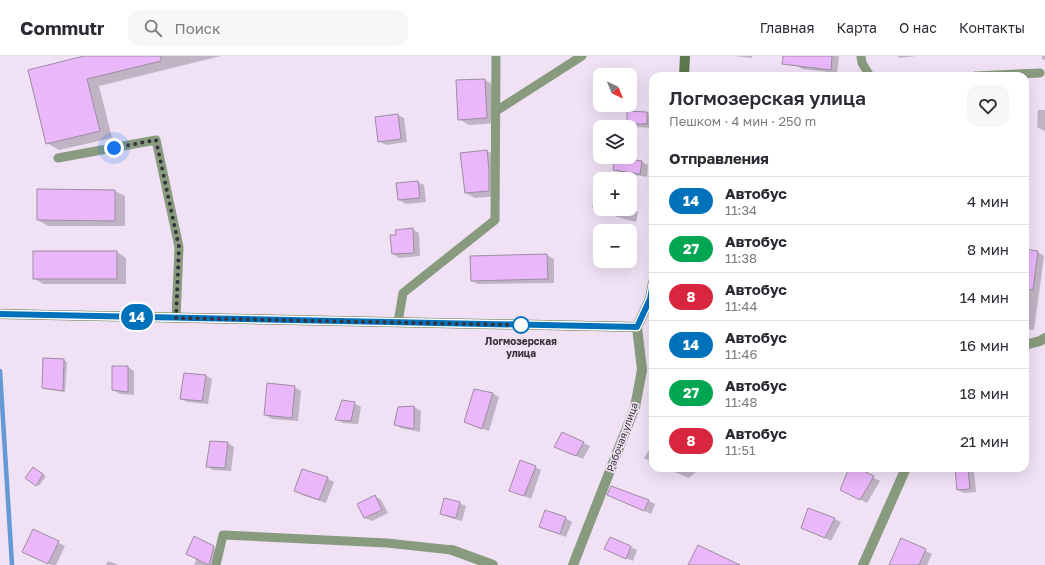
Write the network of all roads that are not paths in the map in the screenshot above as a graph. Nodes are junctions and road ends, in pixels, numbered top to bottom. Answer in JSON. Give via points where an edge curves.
{"nodes":[{"id":1,"x":496,"y":56,"type":"edge"},
{"id":2,"x":582,"y":56,"type":"edge"},
{"id":3,"x":685,"y":56,"type":"edge"},
{"id":4,"x":861,"y":56,"type":"edge"},
{"id":5,"x":684,"y":72,"type":"edge"},
{"id":6,"x":868,"y":72,"type":"edge"},
{"id":7,"x":1040,"y":73,"type":"dead end"},
{"id":8,"x":1029,"y":74,"type":"edge"},
{"id":9,"x":496,"y":111,"type":"junction"},
{"id":10,"x":58,"y":158,"type":"dead end"},
{"id":11,"x":649,"y":304,"type":"edge"},
{"id":12,"x":0,"y":314,"type":"edge"},
{"id":13,"x":176,"y":318,"type":"junction"},
{"id":14,"x":398,"y":322,"type":"junction"},
{"id":15,"x":637,"y":327,"type":"junction"},
{"id":16,"x":1045,"y":338,"type":"edge"},
{"id":17,"x":1029,"y":344,"type":"edge"},
{"id":18,"x":904,"y":472,"type":"edge"},
{"id":19,"x":452,"y":550,"type":"joint"},
{"id":20,"x":216,"y":565,"type":"edge"},
{"id":21,"x":493,"y":565,"type":"edge"},
{"id":22,"x":573,"y":565,"type":"edge"},
{"id":23,"x":863,"y":565,"type":"edge"}],
"edges":[{"from":1,"to":9,"type":"lane"},
{"from":2,"to":9,"type":"lane"},
{"from":3,"to":5,"type":"street"},
{"from":4,"to":6,"type":"lane"},
{"from":7,"to":8,"type":"lane"},
{"from":9,"to":14,"type":"lane","via":[[495,220],[403,293]]},
{"from":10,"to":13,"type":"lane","via":[[156,140],[179,247]]},
{"from":11,"to":15,"type":"street"},
{"from":12,"to":13,"type":"street"},
{"from":13,"to":14,"type":"street"},
{"from":14,"to":15,"type":"street"},
{"from":15,"to":22,"type":"street","name":"Рабочая улица","via":[[642,370],[635,407]]},
{"from":16,"to":17,"type":"street"},
{"from":18,"to":23,"type":"street"},
{"from":19,"to":20,"type":"lane","via":[[387,543],[223,535]]},
{"from":19,"to":21,"type":"street"}]}
